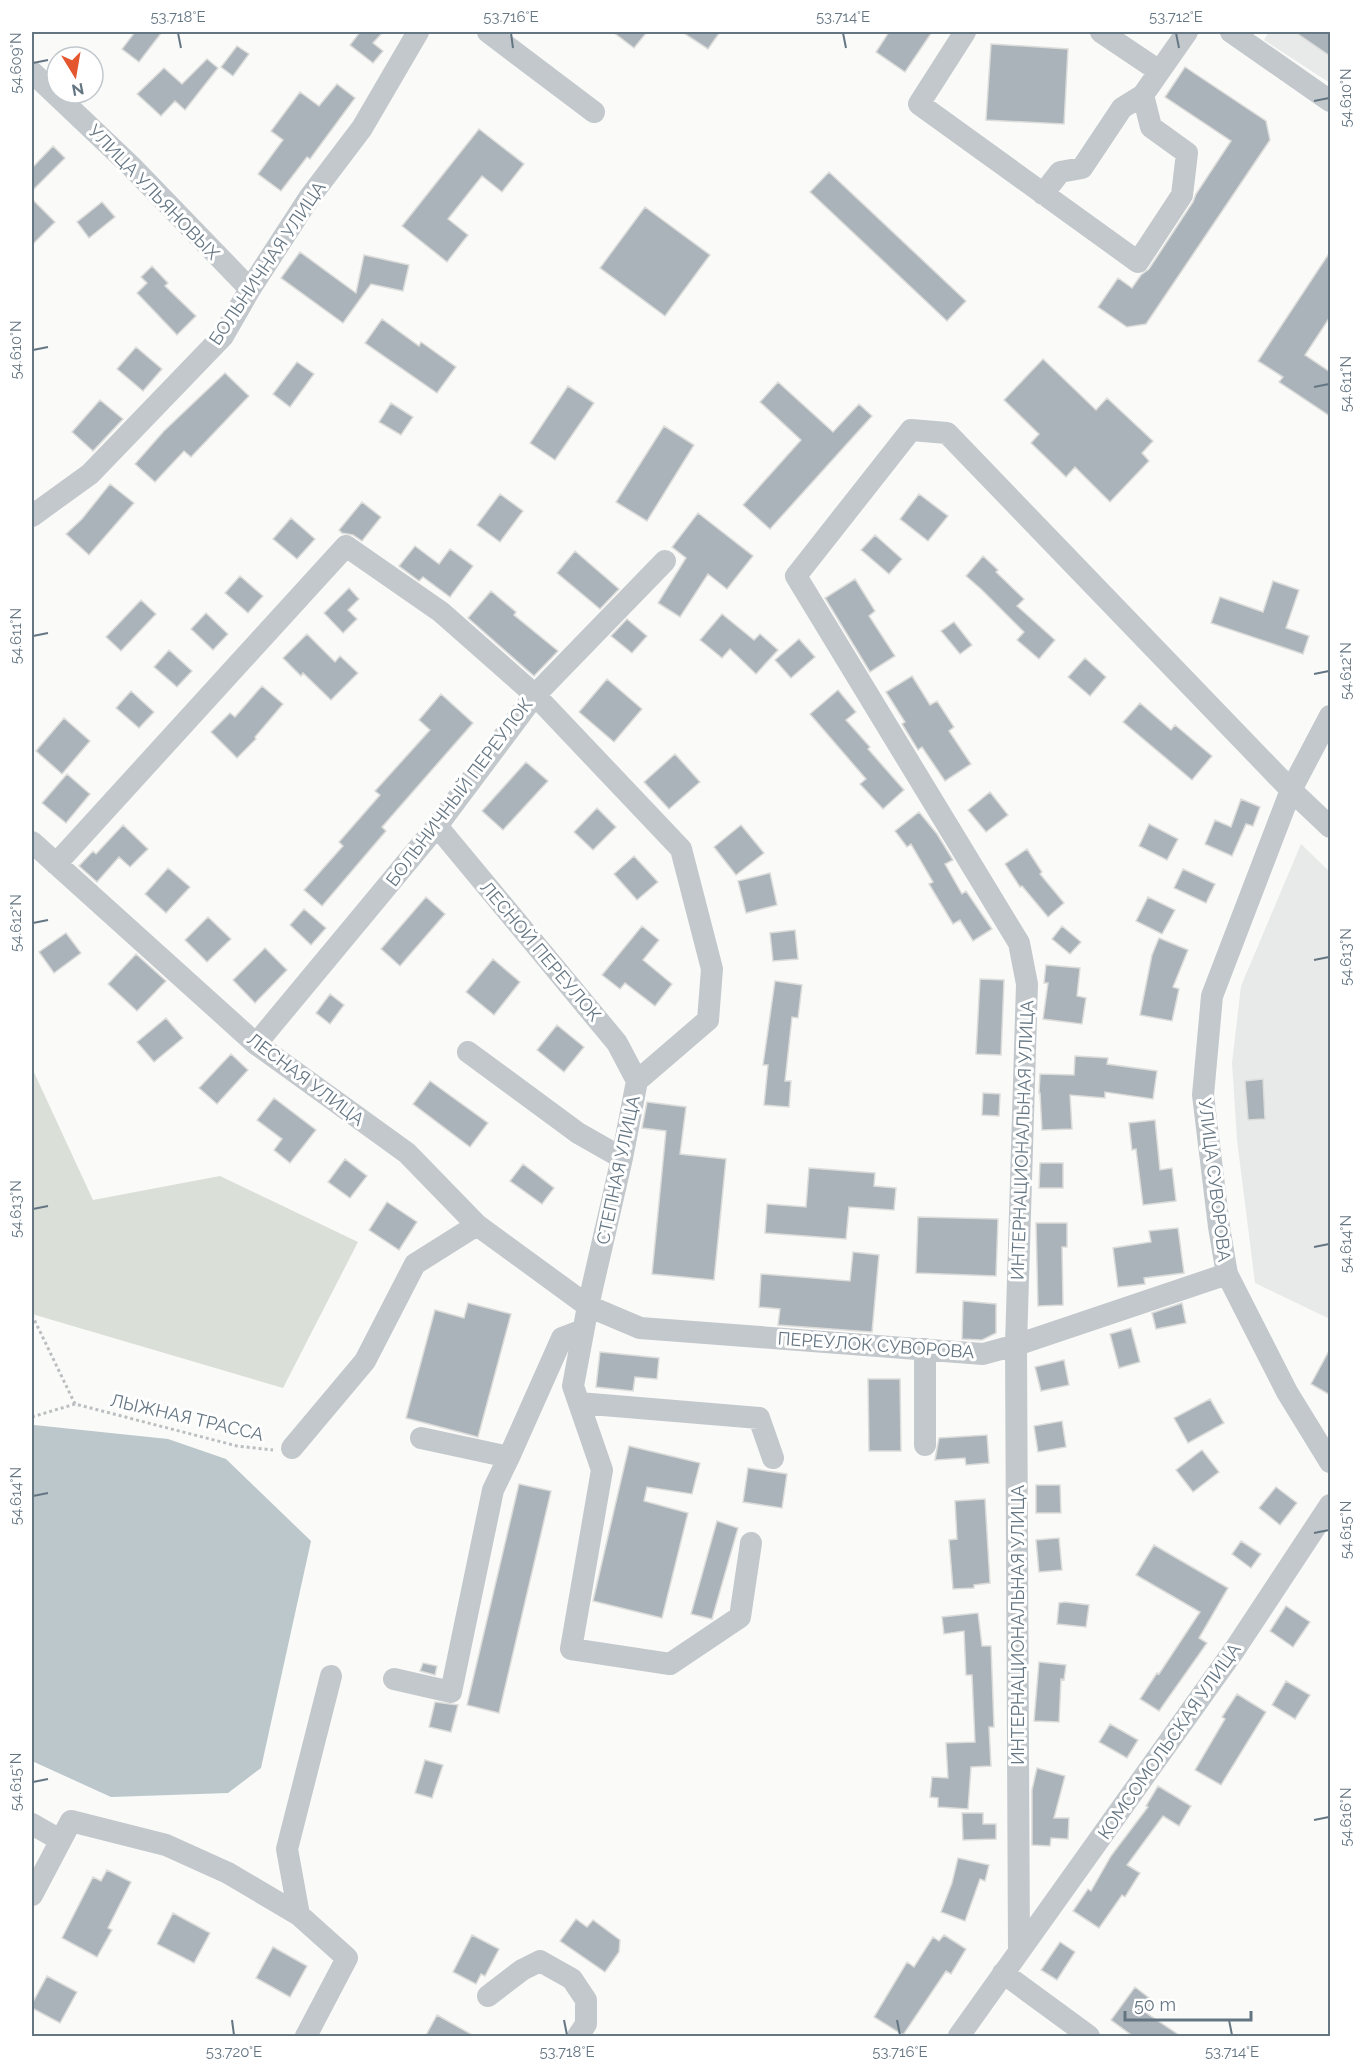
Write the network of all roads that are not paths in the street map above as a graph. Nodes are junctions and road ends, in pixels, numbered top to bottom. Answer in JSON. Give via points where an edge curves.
{"nodes":[{"id":1,"x":418,"y":32,"type":"edge"},
{"id":2,"x":488,"y":32,"type":"edge"},
{"id":3,"x":965,"y":32,"type":"edge"},
{"id":4,"x":1101,"y":32,"type":"edge"},
{"id":5,"x":1187,"y":32,"type":"edge"},
{"id":6,"x":1245,"y":36,"type":"edge"},
{"id":7,"x":1159,"y":71,"type":"junction"},
{"id":8,"x":32,"y":72,"type":"edge"},
{"id":9,"x":1143,"y":95,"type":"junction"},
{"id":10,"x":1330,"y":101,"type":"edge"},
{"id":11,"x":594,"y":112,"type":"dead end"},
{"id":12,"x":1043,"y":194,"type":"junction"},
{"id":13,"x":250,"y":290,"type":"junction"},
{"id":14,"x":32,"y":516,"type":"edge"},
{"id":15,"x":665,"y":561,"type":"dead end"},
{"id":16,"x":535,"y":695,"type":"junction"},
{"id":17,"x":1330,"y":716,"type":"edge"},
{"id":18,"x":1290,"y":790,"type":"junction"},
{"id":19,"x":436,"y":826,"type":"junction"},
{"id":20,"x":1330,"y":827,"type":"edge"},
{"id":21,"x":32,"y":842,"type":"edge"},
{"id":22,"x":56,"y":864,"type":"junction"},
{"id":23,"x":256,"y":1044,"type":"junction"},
{"id":24,"x":468,"y":1052,"type":"dead end"},
{"id":25,"x":637,"y":1081,"type":"junction"},
{"id":26,"x":622,"y":1158,"type":"junction"},
{"id":27,"x":477,"y":1225,"type":"junction"},
{"id":28,"x":1227,"y":1274,"type":"junction"},
{"id":29,"x":588,"y":1306,"type":"junction"},
{"id":30,"x":583,"y":1330,"type":"junction"},
{"id":31,"x":1016,"y":1345,"type":"junction"},
{"id":32,"x":925,"y":1349,"type":"junction"},
{"id":33,"x":579,"y":1403,"type":"junction"},
{"id":34,"x":422,"y":1438,"type":"dead end"},
{"id":35,"x":926,"y":1445,"type":"dead end"},
{"id":36,"x":292,"y":1448,"type":"road end"},
{"id":37,"x":509,"y":1456,"type":"junction"},
{"id":38,"x":773,"y":1458,"type":"dead end"},
{"id":39,"x":1330,"y":1462,"type":"edge"},
{"id":40,"x":1330,"y":1505,"type":"edge"},
{"id":41,"x":751,"y":1543,"type":"dead end"},
{"id":42,"x":331,"y":1676,"type":"dead end"},
{"id":43,"x":394,"y":1678,"type":"dead end"},
{"id":44,"x":32,"y":1824,"type":"edge"},
{"id":45,"x":65,"y":1830,"type":"junction"},
{"id":46,"x":32,"y":1895,"type":"edge"},
{"id":47,"x":299,"y":1915,"type":"junction"},
{"id":48,"x":1019,"y":1952,"type":"junction"},
{"id":49,"x":1003,"y":1973,"type":"junction"},
{"id":50,"x":488,"y":1996,"type":"dead end"},
{"id":51,"x":306,"y":2037,"type":"edge"},
{"id":52,"x":578,"y":2037,"type":"edge"},
{"id":53,"x":959,"y":2037,"type":"edge"},
{"id":54,"x":1089,"y":2037,"type":"edge"}],
"edges":[{"from":1,"to":13,"type":"street","name":"БОЛЬНИЧНАЯ УЛИЦА","via":[[362,128],[309,198]]},
{"from":2,"to":11,"type":"street"},
{"from":3,"to":12,"type":"street","via":[[919,104]]},
{"from":4,"to":7,"type":"street"},
{"from":5,"to":7,"type":"street"},
{"from":6,"to":10,"type":"street"},
{"from":7,"to":9,"type":"street"},
{"from":8,"to":13,"type":"street","name":"УЛИЦА УЛЬЯНОВЫХ","via":[[131,166]]},
{"from":9,"to":12,"type":"street","via":[[1122,108],[1082,168],[1060,172]]},
{"from":9,"to":12,"type":"street","via":[[1151,127],[1187,153],[1182,195],[1137,262]]},
{"from":13,"to":14,"type":"street","name":"БОЛЬНИЧНАЯ УЛИЦА","via":[[223,336],[182,379],[90,474]]},
{"from":15,"to":16,"type":"street"},
{"from":16,"to":19,"type":"street","name":"БОЛЬНИЧНЫЙ ПЕРЕУЛОК"},
{"from":16,"to":22,"type":"street","name":"БОЛЬНИЧНЫЙ ПЕРЕУЛОК","via":[[441,612],[346,546]]},
{"from":16,"to":25,"type":"street","name":"СТЕПНАЯ УЛИЦА","via":[[681,849],[712,969],[708,1020]]},
{"from":17,"to":18,"type":"street","name":"УЛИЦА СУВОРОВА"},
{"from":18,"to":20,"type":"street"},
{"from":18,"to":28,"type":"street","name":"УЛИЦА СУВОРОВА","via":[[1212,996],[1203,1095]]},
{"from":18,"to":31,"type":"street","name":"ИНТЕРНАЦИОНАЛЬНАЯ УЛИЦА","via":[[947,433],[910,430],[796,576],[1019,943],[1027,984]]},
{"from":19,"to":23,"type":"street","name":"БОЛЬНИЧНЫЙ ПЕРЕУЛОК"},
{"from":19,"to":25,"type":"street","name":"ЛЕСНОЙ ПЕРЕУЛОК","via":[[617,1043]]},
{"from":21,"to":22,"type":"street","name":"ЛЕСНАЯ УЛИЦА"},
{"from":22,"to":23,"type":"street","name":"ЛЕСНАЯ УЛИЦА"},
{"from":23,"to":27,"type":"street","name":"ЛЕСНАЯ УЛИЦА","via":[[407,1153]]},
{"from":24,"to":26,"type":"street","via":[[578,1133]]},
{"from":25,"to":26,"type":"street","name":"СТЕПНАЯ УЛИЦА"},
{"from":26,"to":29,"type":"street","name":"СТЕПНАЯ УЛИЦА"},
{"from":27,"to":29,"type":"street","name":"ЛЕСНАЯ УЛИЦА"},
{"from":27,"to":36,"type":"street","via":[[415,1264],[365,1361]]},
{"from":28,"to":31,"type":"street","name":"ПЕРЕУЛОК СУВОРОВА"},
{"from":28,"to":39,"type":"street","name":"УЛИЦА СУВОРОВА","via":[[1287,1392]]},
{"from":29,"to":30,"type":"street","name":"СТЕПНАЯ УЛИЦА"},
{"from":29,"to":32,"type":"street","name":"ПЕРЕУЛОК СУВОРОВА","via":[[640,1328]]},
{"from":30,"to":33,"type":"street","name":"СТЕПНАЯ УЛИЦА","via":[[573,1386]]},
{"from":30,"to":37,"type":"street","via":[[562,1338]]},
{"from":31,"to":32,"type":"street","name":"ПЕРЕУЛОК СУВОРОВА","via":[[983,1354]]},
{"from":31,"to":48,"type":"street","name":"ИНТЕРНАЦИОНАЛЬНАЯ УЛИЦА"},
{"from":32,"to":35,"type":"street"},
{"from":33,"to":38,"type":"street","via":[[759,1418]]},
{"from":33,"to":41,"type":"street","name":"СТЕПНАЯ УЛИЦА","via":[[602,1470],[571,1649],[670,1664],[740,1617]]},
{"from":34,"to":37,"type":"street"},
{"from":37,"to":43,"type":"street","via":[[493,1490],[451,1692]]},
{"from":40,"to":48,"type":"street","name":"КОМСОМОЛЬСКАЯ УЛИЦА","via":[[1235,1649]]},
{"from":42,"to":47,"type":"street","via":[[287,1849]]},
{"from":44,"to":45,"type":"street"},
{"from":45,"to":46,"type":"street"},
{"from":45,"to":47,"type":"street","via":[[166,1845],[228,1873]]},
{"from":47,"to":51,"type":"street","via":[[346,1958]]},
{"from":48,"to":49,"type":"street","name":"КОМСОМОЛЬСКАЯ УЛИЦА"},
{"from":49,"to":53,"type":"street"},
{"from":49,"to":54,"type":"street"},
{"from":50,"to":52,"type":"street","via":[[540,1961],[572,1979],[586,2000],[586,2024]]}]}
